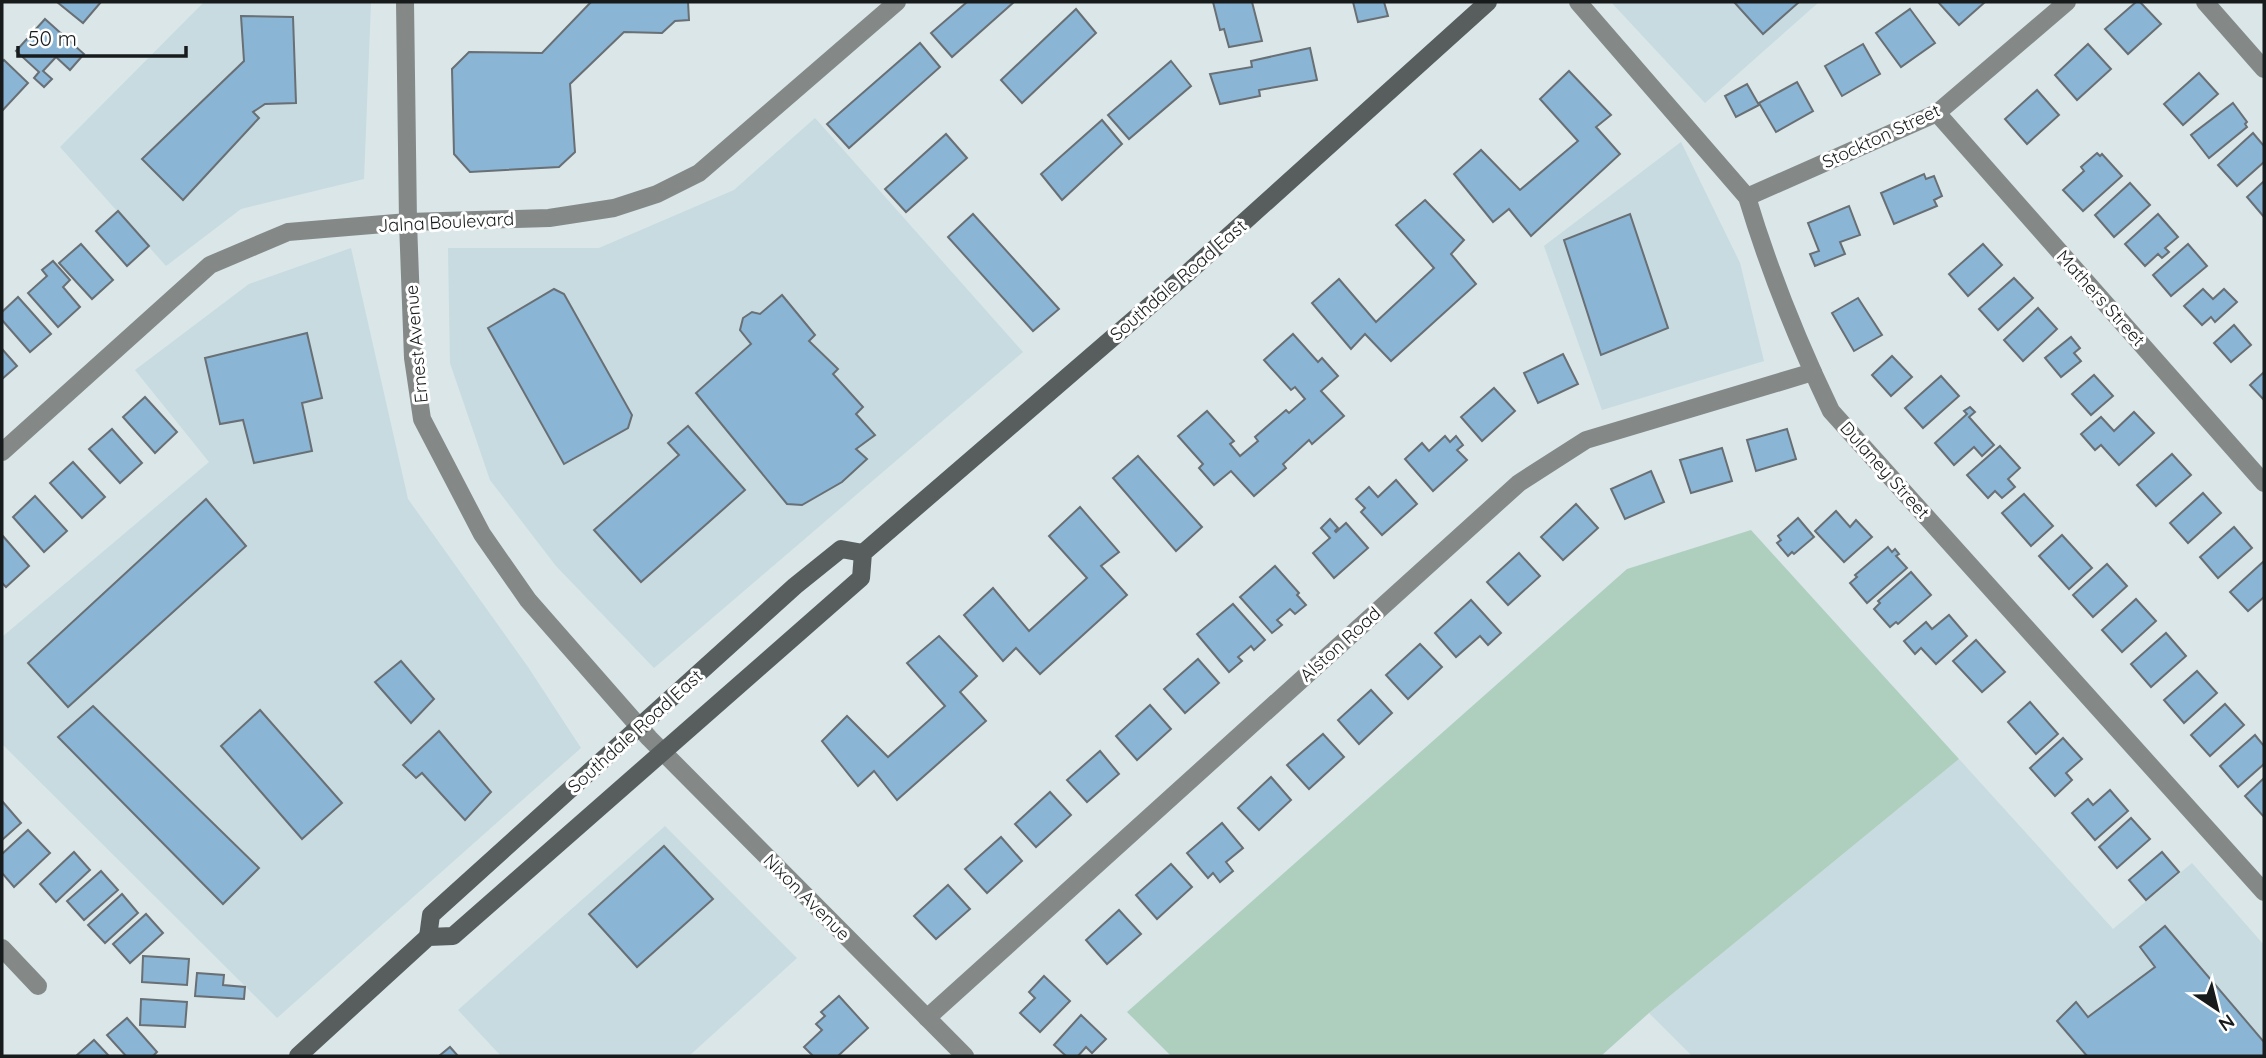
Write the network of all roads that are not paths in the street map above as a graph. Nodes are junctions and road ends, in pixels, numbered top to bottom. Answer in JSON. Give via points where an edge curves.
{"nodes":[{"id":1,"x":405,"y":2,"type":"edge"},
{"id":2,"x":897,"y":2,"type":"edge"},
{"id":3,"x":1488,"y":2,"type":"edge"},
{"id":4,"x":1578,"y":2,"type":"edge"},
{"id":5,"x":2067,"y":2,"type":"edge"},
{"id":6,"x":2204,"y":2,"type":"edge"},
{"id":7,"x":2264,"y":69,"type":"edge"},
{"id":8,"x":1937,"y":113,"type":"junction"},
{"id":9,"x":1747,"y":197,"type":"junction"},
{"id":10,"x":408,"y":222,"type":"junction"},
{"id":11,"x":1813,"y":372,"type":"junction"},
{"id":12,"x":2,"y":452,"type":"edge"},
{"id":13,"x":2264,"y":483,"type":"edge"},
{"id":14,"x":863,"y":553,"type":"junction"},
{"id":15,"x":644,"y":732,"type":"junction"},
{"id":16,"x":662,"y":751,"type":"junction"},
{"id":17,"x":2264,"y":892,"type":"edge"},
{"id":18,"x":428,"y":937,"type":"junction"},
{"id":19,"x":2,"y":948,"type":"edge"},
{"id":20,"x":38,"y":986,"type":"dead end"},
{"id":21,"x":927,"y":1018,"type":"junction"},
{"id":22,"x":298,"y":1056,"type":"edge"},
{"id":23,"x":965,"y":1056,"type":"edge"}],
"edges":[{"from":1,"to":10,"type":"street","name":"Ernest Avenue"},
{"from":2,"to":10,"type":"street","name":"Jalna Boulevard","via":[[699,173],[657,194],[614,208],[549,218]]},
{"from":3,"to":14,"type":"main road","name":"Southdale Road East","via":[[1183,276]]},
{"from":4,"to":9,"type":"street","name":"Dulaney Street"},
{"from":5,"to":8,"type":"street","name":"Stockton Street"},
{"from":6,"to":7,"type":"street"},
{"from":8,"to":9,"type":"street","name":"Stockton Street"},
{"from":8,"to":13,"type":"street","name":"Mathers Street"},
{"from":9,"to":11,"type":"street","name":"Dulaney Street"},
{"from":10,"to":12,"type":"street","name":"Jalna Boulevard","via":[[288,232],[210,265]]},
{"from":10,"to":15,"type":"street","name":"Ernest Avenue","via":[[413,358],[422,419],[482,534],[528,600]]},
{"from":11,"to":17,"type":"street","name":"Dulaney Street","via":[[1832,411]]},
{"from":11,"to":21,"type":"street","name":"Alston Road","via":[[1586,440],[1519,483]]},
{"from":14,"to":15,"type":"main road","name":"Southdale Road East","via":[[841,549],[785,596]]},
{"from":14,"to":16,"type":"main road","name":"Southdale Road East","via":[[861,578]]},
{"from":15,"to":16,"type":"street","name":"Nixon Avenue"},
{"from":15,"to":18,"type":"main road","name":"Southdale Road East","via":[[431,915]]},
{"from":16,"to":18,"type":"main road","name":"Southdale Road East","via":[[453,936]]},
{"from":16,"to":21,"type":"street","name":"Nixon Avenue"},
{"from":18,"to":22,"type":"main road","name":"Southdale Road East"},
{"from":19,"to":20,"type":"street"},
{"from":21,"to":23,"type":"street","name":"Nixon Avenue"}]}
